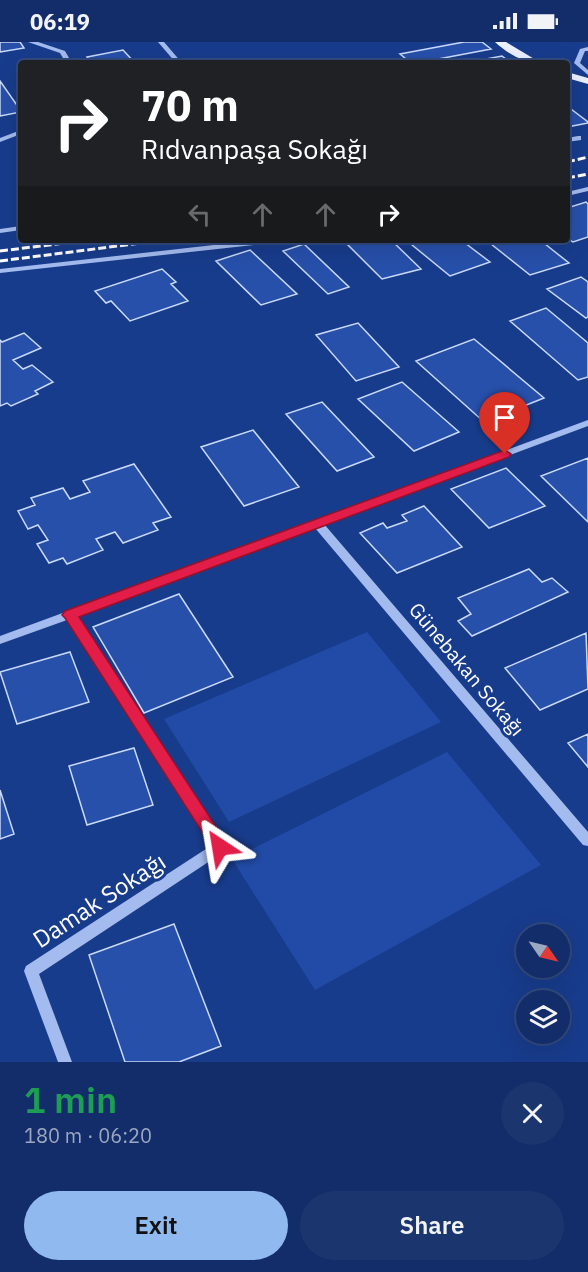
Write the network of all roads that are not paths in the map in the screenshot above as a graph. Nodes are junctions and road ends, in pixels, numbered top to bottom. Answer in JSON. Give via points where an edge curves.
{"nodes":[{"id":1,"x":31,"y":42,"type":"edge"},
{"id":2,"x":161,"y":42,"type":"edge"},
{"id":3,"x":500,"y":42,"type":"edge"},
{"id":4,"x":588,"y":49,"type":"edge"},
{"id":5,"x":67,"y":60,"type":"edge"},
{"id":6,"x":176,"y":60,"type":"edge"},
{"id":7,"x":529,"y":60,"type":"edge"},
{"id":8,"x":588,"y":73,"type":"edge"},
{"id":9,"x":570,"y":76,"type":"edge"},
{"id":10,"x":588,"y":81,"type":"edge"},
{"id":11,"x":18,"y":133,"type":"edge"},
{"id":12,"x":579,"y":138,"type":"dead end"},
{"id":13,"x":0,"y":140,"type":"edge"},
{"id":14,"x":570,"y":140,"type":"edge"},
{"id":15,"x":586,"y":191,"type":"edge"},
{"id":16,"x":570,"y":194,"type":"edge"},
{"id":17,"x":18,"y":228,"type":"edge"},
{"id":18,"x":0,"y":231,"type":"edge"},
{"id":19,"x":254,"y":243,"type":"edge"},
{"id":20,"x":0,"y":271,"type":"edge"},
{"id":21,"x":588,"y":423,"type":"edge"},
{"id":22,"x":317,"y":523,"type":"junction"},
{"id":23,"x":70,"y":615,"type":"junction"},
{"id":24,"x":0,"y":640,"type":"edge"},
{"id":25,"x":588,"y":841,"type":"edge"},
{"id":26,"x":65,"y":1062,"type":"edge"}],
"edges":[{"from":1,"to":5,"type":"street","via":[[63,52]]},
{"from":2,"to":6,"type":"street"},
{"from":3,"to":7,"type":"main road"},
{"from":4,"to":8,"type":"street","via":[[582,50],[577,63]]},
{"from":9,"to":10,"type":"main road"},
{"from":11,"to":13,"type":"street"},
{"from":12,"to":14,"type":"street"},
{"from":15,"to":16,"type":"street"},
{"from":17,"to":18,"type":"street"},
{"from":19,"to":20,"type":"street"},
{"from":21,"to":22,"type":"street"},
{"from":22,"to":23,"type":"street"},
{"from":22,"to":25,"type":"street","name":"Günebakan Sokağı"},
{"from":23,"to":24,"type":"street"},
{"from":23,"to":26,"type":"street","name":"Damak Sokağı","via":[[220,847],[31,971]]}]}
